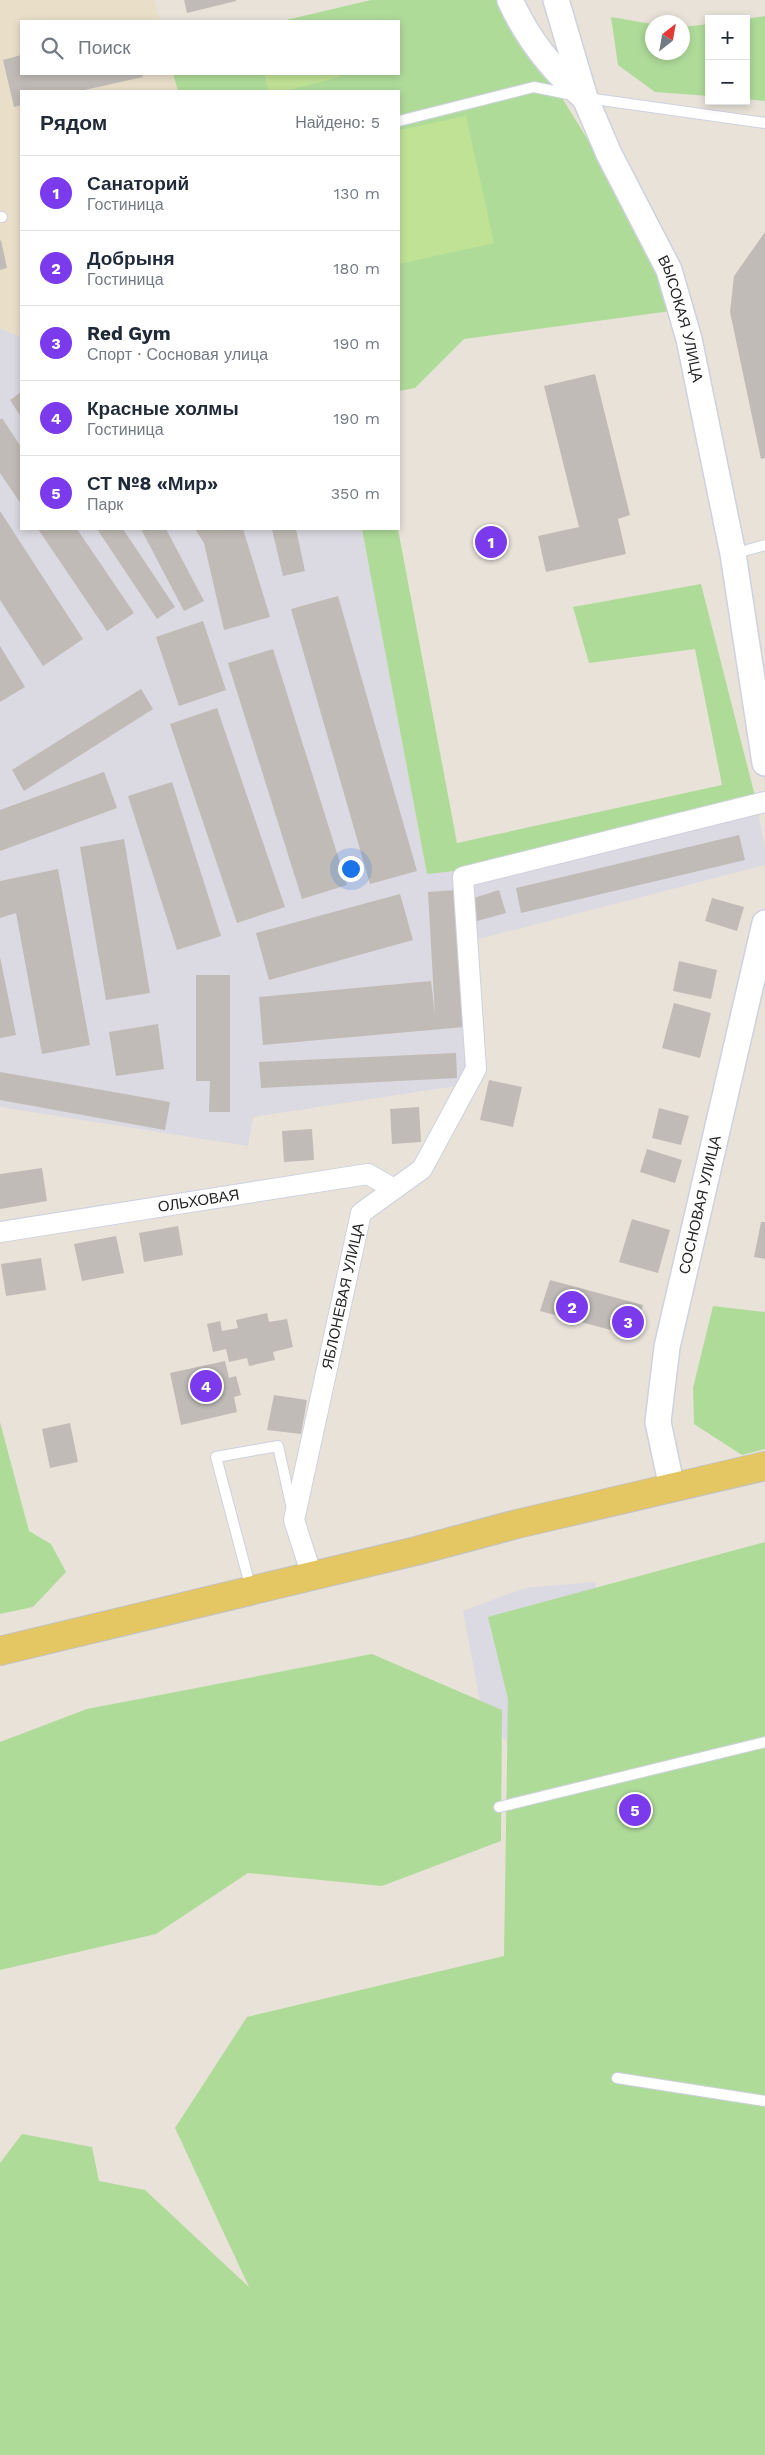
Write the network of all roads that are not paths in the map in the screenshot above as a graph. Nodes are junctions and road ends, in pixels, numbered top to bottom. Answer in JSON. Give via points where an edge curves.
{"nodes":[{"id":1,"x":510,"y":0,"type":"edge"},
{"id":2,"x":556,"y":0,"type":"edge"},
{"id":3,"x":585,"y":98,"type":"junction"},
{"id":4,"x":400,"y":121,"type":"edge"},
{"id":5,"x":765,"y":123,"type":"edge"},
{"id":6,"x":765,"y":545,"type":"edge"},
{"id":7,"x":734,"y":554,"type":"junction"},
{"id":8,"x":765,"y":763,"type":"edge"},
{"id":9,"x":765,"y":802,"type":"edge"},
{"id":10,"x":765,"y":923,"type":"edge"},
{"id":11,"x":394,"y":1189,"type":"junction"},
{"id":12,"x":0,"y":1232,"type":"edge"},
{"id":13,"x":765,"y":1466,"type":"edge"},
{"id":14,"x":672,"y":1488,"type":"junction"},
{"id":15,"x":294,"y":1520,"type":"junction"},
{"id":16,"x":312,"y":1576,"type":"junction"},
{"id":17,"x":251,"y":1589,"type":"junction"},
{"id":18,"x":0,"y":1651,"type":"edge"},
{"id":19,"x":765,"y":1742,"type":"edge"},
{"id":20,"x":499,"y":1807,"type":"dead end"},
{"id":21,"x":617,"y":2078,"type":"dead end"},
{"id":22,"x":765,"y":2101,"type":"edge"}],
"edges":[{"from":1,"to":3,"type":"street","via":[[537,49],[559,76]]},
{"from":2,"to":3,"type":"street","name":"ВЫСОКАЯ УЛИЦА"},
{"from":3,"to":4,"type":"lane","via":[[534,87]]},
{"from":3,"to":5,"type":"lane"},
{"from":3,"to":7,"type":"street","name":"ВЫСОКАЯ УЛИЦА","via":[[609,154],[669,270],[705,408]]},
{"from":6,"to":7,"type":"lane"},
{"from":7,"to":8,"type":"street"},
{"from":9,"to":11,"type":"street","name":"ЯБЛОНЕВАЯ УЛИЦА","via":[[463,877],[476,1069],[422,1169]]},
{"from":10,"to":14,"type":"street","name":"СОСНОВАЯ УЛИЦА","via":[[667,1347],[658,1422]]},
{"from":11,"to":12,"type":"street","name":"ОЛЬХОВАЯ","via":[[368,1174]]},
{"from":11,"to":15,"type":"street","name":"ЯБЛОНЕВАЯ УЛИЦА","via":[[361,1213]]},
{"from":13,"to":14,"type":"main road"},
{"from":14,"to":16,"type":"main road"},
{"from":15,"to":16,"type":"street"},
{"from":15,"to":17,"type":"lane","via":[[278,1446],[216,1457]]},
{"from":16,"to":17,"type":"main road"},
{"from":17,"to":18,"type":"main road"},
{"from":19,"to":20,"type":"lane"},
{"from":21,"to":22,"type":"lane"}]}
